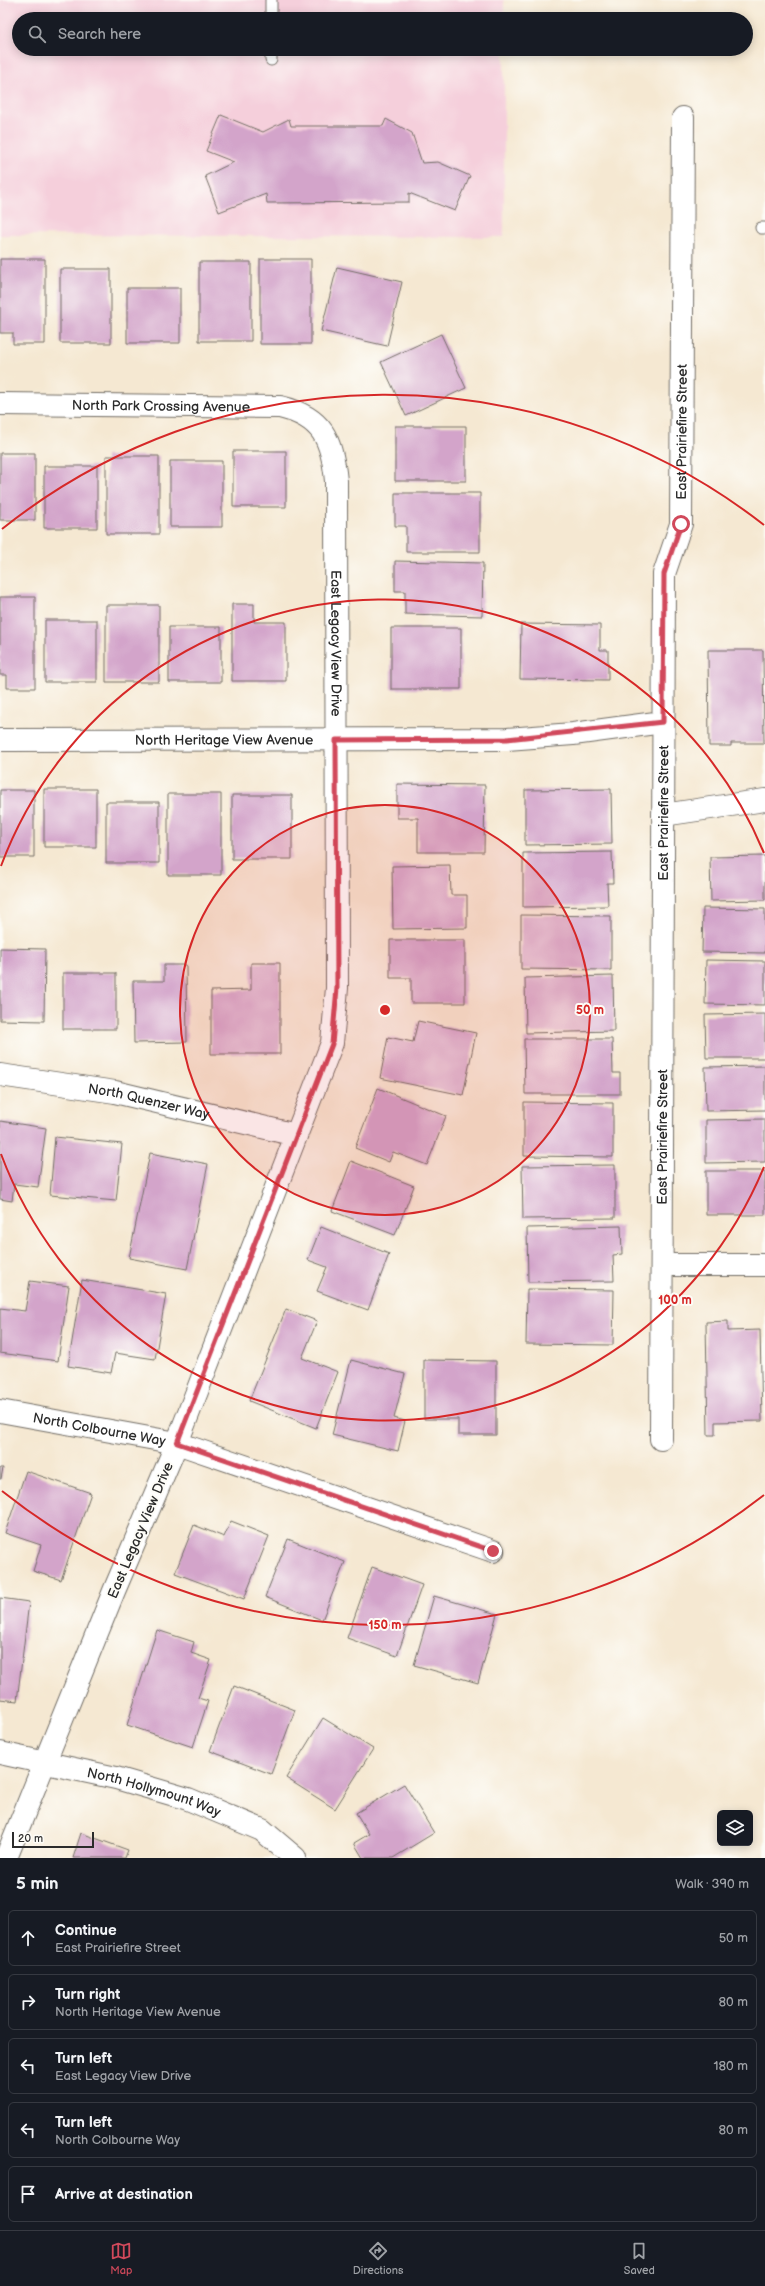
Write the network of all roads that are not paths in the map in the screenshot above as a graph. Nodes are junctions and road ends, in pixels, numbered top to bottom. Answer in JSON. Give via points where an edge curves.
{"nodes":[{"id":1,"x":271,"y":0,"type":"edge"},
{"id":2,"x":271,"y":12,"type":"edge"},
{"id":3,"x":683,"y":118,"type":"dead end"},
{"id":4,"x":0,"y":404,"type":"edge"},
{"id":5,"x":318,"y":425,"type":"joint"},
{"id":6,"x":663,"y":722,"type":"junction"},
{"id":7,"x":0,"y":740,"type":"edge"},
{"id":8,"x":336,"y":740,"type":"junction"},
{"id":9,"x":765,"y":800,"type":"edge"},
{"id":10,"x":663,"y":816,"type":"junction"},
{"id":11,"x":0,"y":1075,"type":"edge"},
{"id":12,"x":296,"y":1135,"type":"junction"},
{"id":13,"x":662,"y":1265,"type":"junction"},
{"id":14,"x":765,"y":1265,"type":"edge"},
{"id":15,"x":0,"y":1412,"type":"edge"},
{"id":16,"x":661,"y":1438,"type":"dead end"},
{"id":17,"x":177,"y":1443,"type":"junction"},
{"id":18,"x":493,"y":1551,"type":"dead end"},
{"id":19,"x":0,"y":1753,"type":"edge"},
{"id":20,"x":45,"y":1761,"type":"junction"},
{"id":21,"x":6,"y":1858,"type":"edge"},
{"id":22,"x":295,"y":1858,"type":"edge"}],
"edges":[{"from":1,"to":2,"type":"lane"},
{"from":3,"to":6,"type":"street","name":"East Prairiefire Street","via":[[681,524],[664,574]]},
{"from":4,"to":5,"type":"street","name":"North Park Crossing Avenue","via":[[280,407],[299,411]]},
{"from":5,"to":8,"type":"street","name":"East Legacy View Drive","via":[[332,455],[336,481]]},
{"from":6,"to":8,"type":"street","name":"North Heritage View Avenue","via":[[507,739]]},
{"from":6,"to":10,"type":"street","name":"East Prairiefire Street"},
{"from":7,"to":8,"type":"street","name":"North Heritage View Avenue"},
{"from":8,"to":12,"type":"street","name":"East Legacy View Drive","via":[[337,988],[332,1044]]},
{"from":9,"to":10,"type":"street"},
{"from":10,"to":13,"type":"street","name":"East Prairiefire Street"},
{"from":11,"to":12,"type":"street","name":"North Quenzer Way","via":[[115,1092]]},
{"from":12,"to":17,"type":"street","name":"East Legacy View Drive"},
{"from":13,"to":14,"type":"street"},
{"from":13,"to":16,"type":"street","name":"East Prairiefire Street"},
{"from":15,"to":17,"type":"street","name":"North Colbourne Way"},
{"from":17,"to":18,"type":"street","name":"North Colbourne Way"},
{"from":17,"to":20,"type":"street","name":"East Legacy View Drive"},
{"from":19,"to":20,"type":"street","name":"North Hollymount Way"},
{"from":20,"to":21,"type":"street","name":"East Legacy View Drive"},
{"from":20,"to":22,"type":"street","name":"North Hollymount Way","via":[[188,1798],[262,1830]]}]}
